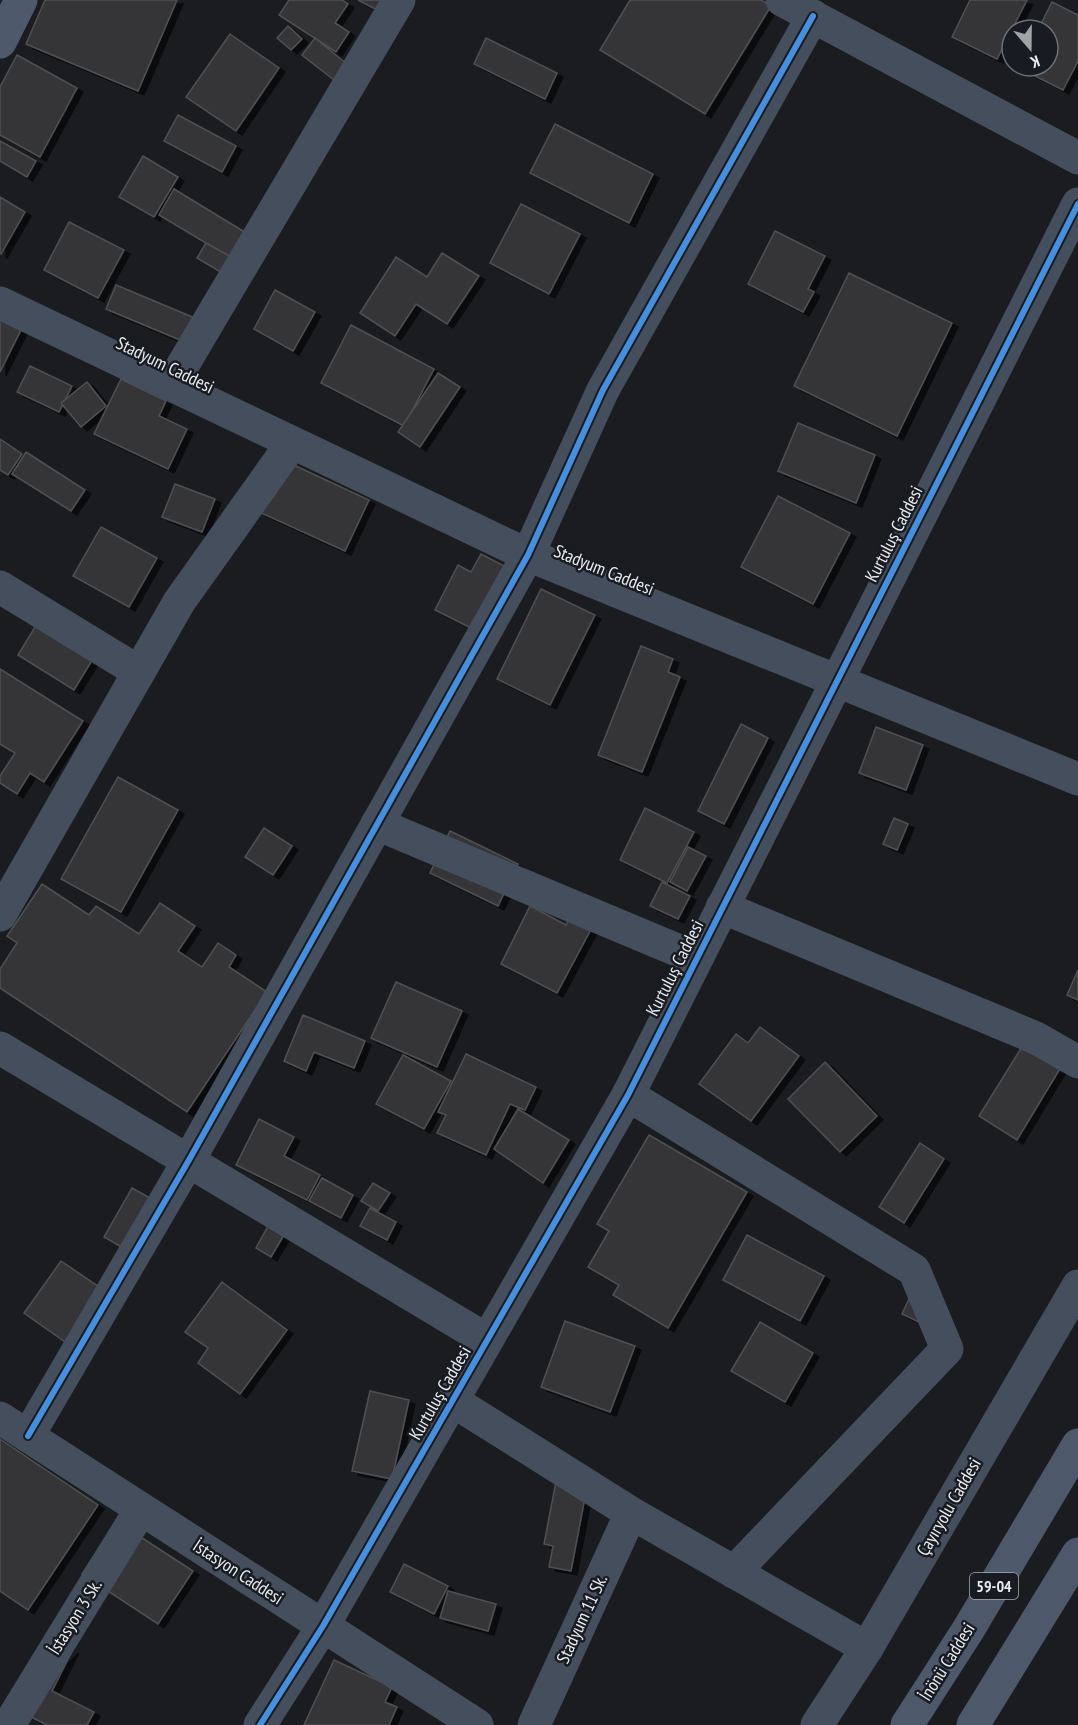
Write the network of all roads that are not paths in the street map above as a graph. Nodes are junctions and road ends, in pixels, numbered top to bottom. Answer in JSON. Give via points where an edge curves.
{"nodes":[{"id":1,"x":21,"y":0,"type":"edge"},
{"id":2,"x":399,"y":0,"type":"edge"},
{"id":3,"x":782,"y":0,"type":"edge"},
{"id":4,"x":813,"y":16,"type":"junction"},
{"id":5,"x":0,"y":42,"type":"edge"},
{"id":6,"x":1078,"y":158,"type":"edge"},
{"id":7,"x":1078,"y":204,"type":"edge"},
{"id":8,"x":0,"y":303,"type":"edge"},
{"id":9,"x":171,"y":385,"type":"junction"},
{"id":10,"x":292,"y":443,"type":"junction"},
{"id":11,"x":528,"y":555,"type":"junction"},
{"id":12,"x":0,"y":586,"type":"edge"},
{"id":13,"x":139,"y":672,"type":"junction"},
{"id":14,"x":836,"y":681,"type":"junction"},
{"id":15,"x":1076,"y":773,"type":"edge"},
{"id":16,"x":377,"y":824,"type":"junction"},
{"id":17,"x":5,"y":894,"type":"edge"},
{"id":18,"x":722,"y":907,"type":"junction"},
{"id":19,"x":696,"y":958,"type":"junction"},
{"id":20,"x":0,"y":1048,"type":"edge"},
{"id":21,"x":1078,"y":1062,"type":"edge"},
{"id":22,"x":628,"y":1095,"type":"junction"},
{"id":23,"x":189,"y":1160,"type":"junction"},
{"id":24,"x":1078,"y":1286,"type":"edge"},
{"id":25,"x":487,"y":1340,"type":"junction"},
{"id":26,"x":453,"y":1401,"type":"junction"},
{"id":27,"x":0,"y":1418,"type":"edge"},
{"id":28,"x":28,"y":1436,"type":"junction"},
{"id":29,"x":1078,"y":1445,"type":"edge"},
{"id":30,"x":141,"y":1509,"type":"junction"},
{"id":31,"x":631,"y":1513,"type":"junction"},
{"id":32,"x":1078,"y":1554,"type":"edge"},
{"id":33,"x":734,"y":1572,"type":"junction"},
{"id":34,"x":323,"y":1626,"type":"junction"},
{"id":35,"x":867,"y":1648,"type":"junction"},
{"id":36,"x":9,"y":1725,"type":"edge"},
{"id":37,"x":260,"y":1725,"type":"edge"},
{"id":38,"x":477,"y":1725,"type":"edge"},
{"id":39,"x":534,"y":1725,"type":"edge"},
{"id":40,"x":818,"y":1725,"type":"edge"},
{"id":41,"x":907,"y":1725,"type":"edge"},
{"id":42,"x":973,"y":1725,"type":"edge"}],
"edges":[{"from":1,"to":5,"type":"main road"},
{"from":2,"to":9,"type":"street"},
{"from":3,"to":4,"type":"street"},
{"from":4,"to":6,"type":"street"},
{"from":4,"to":11,"type":"street","via":[[603,390]]},
{"from":7,"to":14,"type":"street","name":"Kurtuluş Caddesi"},
{"from":8,"to":9,"type":"street","name":"Stadyum Caddesi"},
{"from":9,"to":10,"type":"street","name":"Stadyum Caddesi"},
{"from":10,"to":11,"type":"street","name":"Stadyum Caddesi"},
{"from":10,"to":13,"type":"street","via":[[179,602]]},
{"from":11,"to":14,"type":"street","name":"Stadyum Caddesi"},
{"from":11,"to":16,"type":"street"},
{"from":12,"to":13,"type":"street"},
{"from":13,"to":17,"type":"street"},
{"from":14,"to":15,"type":"street","name":"Stadyum Caddesi"},
{"from":14,"to":18,"type":"street","name":"Kurtuluş Caddesi"},
{"from":16,"to":19,"type":"street"},
{"from":16,"to":23,"type":"street"},
{"from":18,"to":19,"type":"street","name":"Kurtuluş Caddesi"},
{"from":18,"to":21,"type":"street","via":[[1036,1038]]},
{"from":19,"to":22,"type":"street","name":"Kurtuluş Caddesi"},
{"from":20,"to":23,"type":"street"},
{"from":22,"to":25,"type":"street","name":"Kurtuluş Caddesi"},
{"from":22,"to":33,"type":"street","via":[[914,1270],[947,1349]]},
{"from":23,"to":25,"type":"street"},
{"from":23,"to":28,"type":"street"},
{"from":24,"to":35,"type":"street","name":"Çayıryolu Caddesi"},
{"from":25,"to":26,"type":"street","name":"Kurtuluş Caddesi"},
{"from":26,"to":31,"type":"street"},
{"from":26,"to":34,"type":"street","name":"Kurtuluş Caddesi"},
{"from":27,"to":28,"type":"street","name":"İstasyon Caddesi"},
{"from":28,"to":30,"type":"street","name":"İstasyon Caddesi"},
{"from":29,"to":41,"type":"main road","name":"İnönü Caddesi","number":"59-04"},
{"from":30,"to":34,"type":"street","name":"İstasyon Caddesi"},
{"from":30,"to":36,"type":"street","name":"İstasyon 3 Sk."},
{"from":31,"to":33,"type":"street"},
{"from":31,"to":39,"type":"street","name":"Stadyum 11 Sk."},
{"from":32,"to":42,"type":"main road"},
{"from":33,"to":35,"type":"street"},
{"from":34,"to":37,"type":"street","name":"Kurtuluş Caddesi"},
{"from":34,"to":38,"type":"street","name":"İstasyon Caddesi"},
{"from":35,"to":40,"type":"street","name":"Çayıryolu Caddesi"}]}
